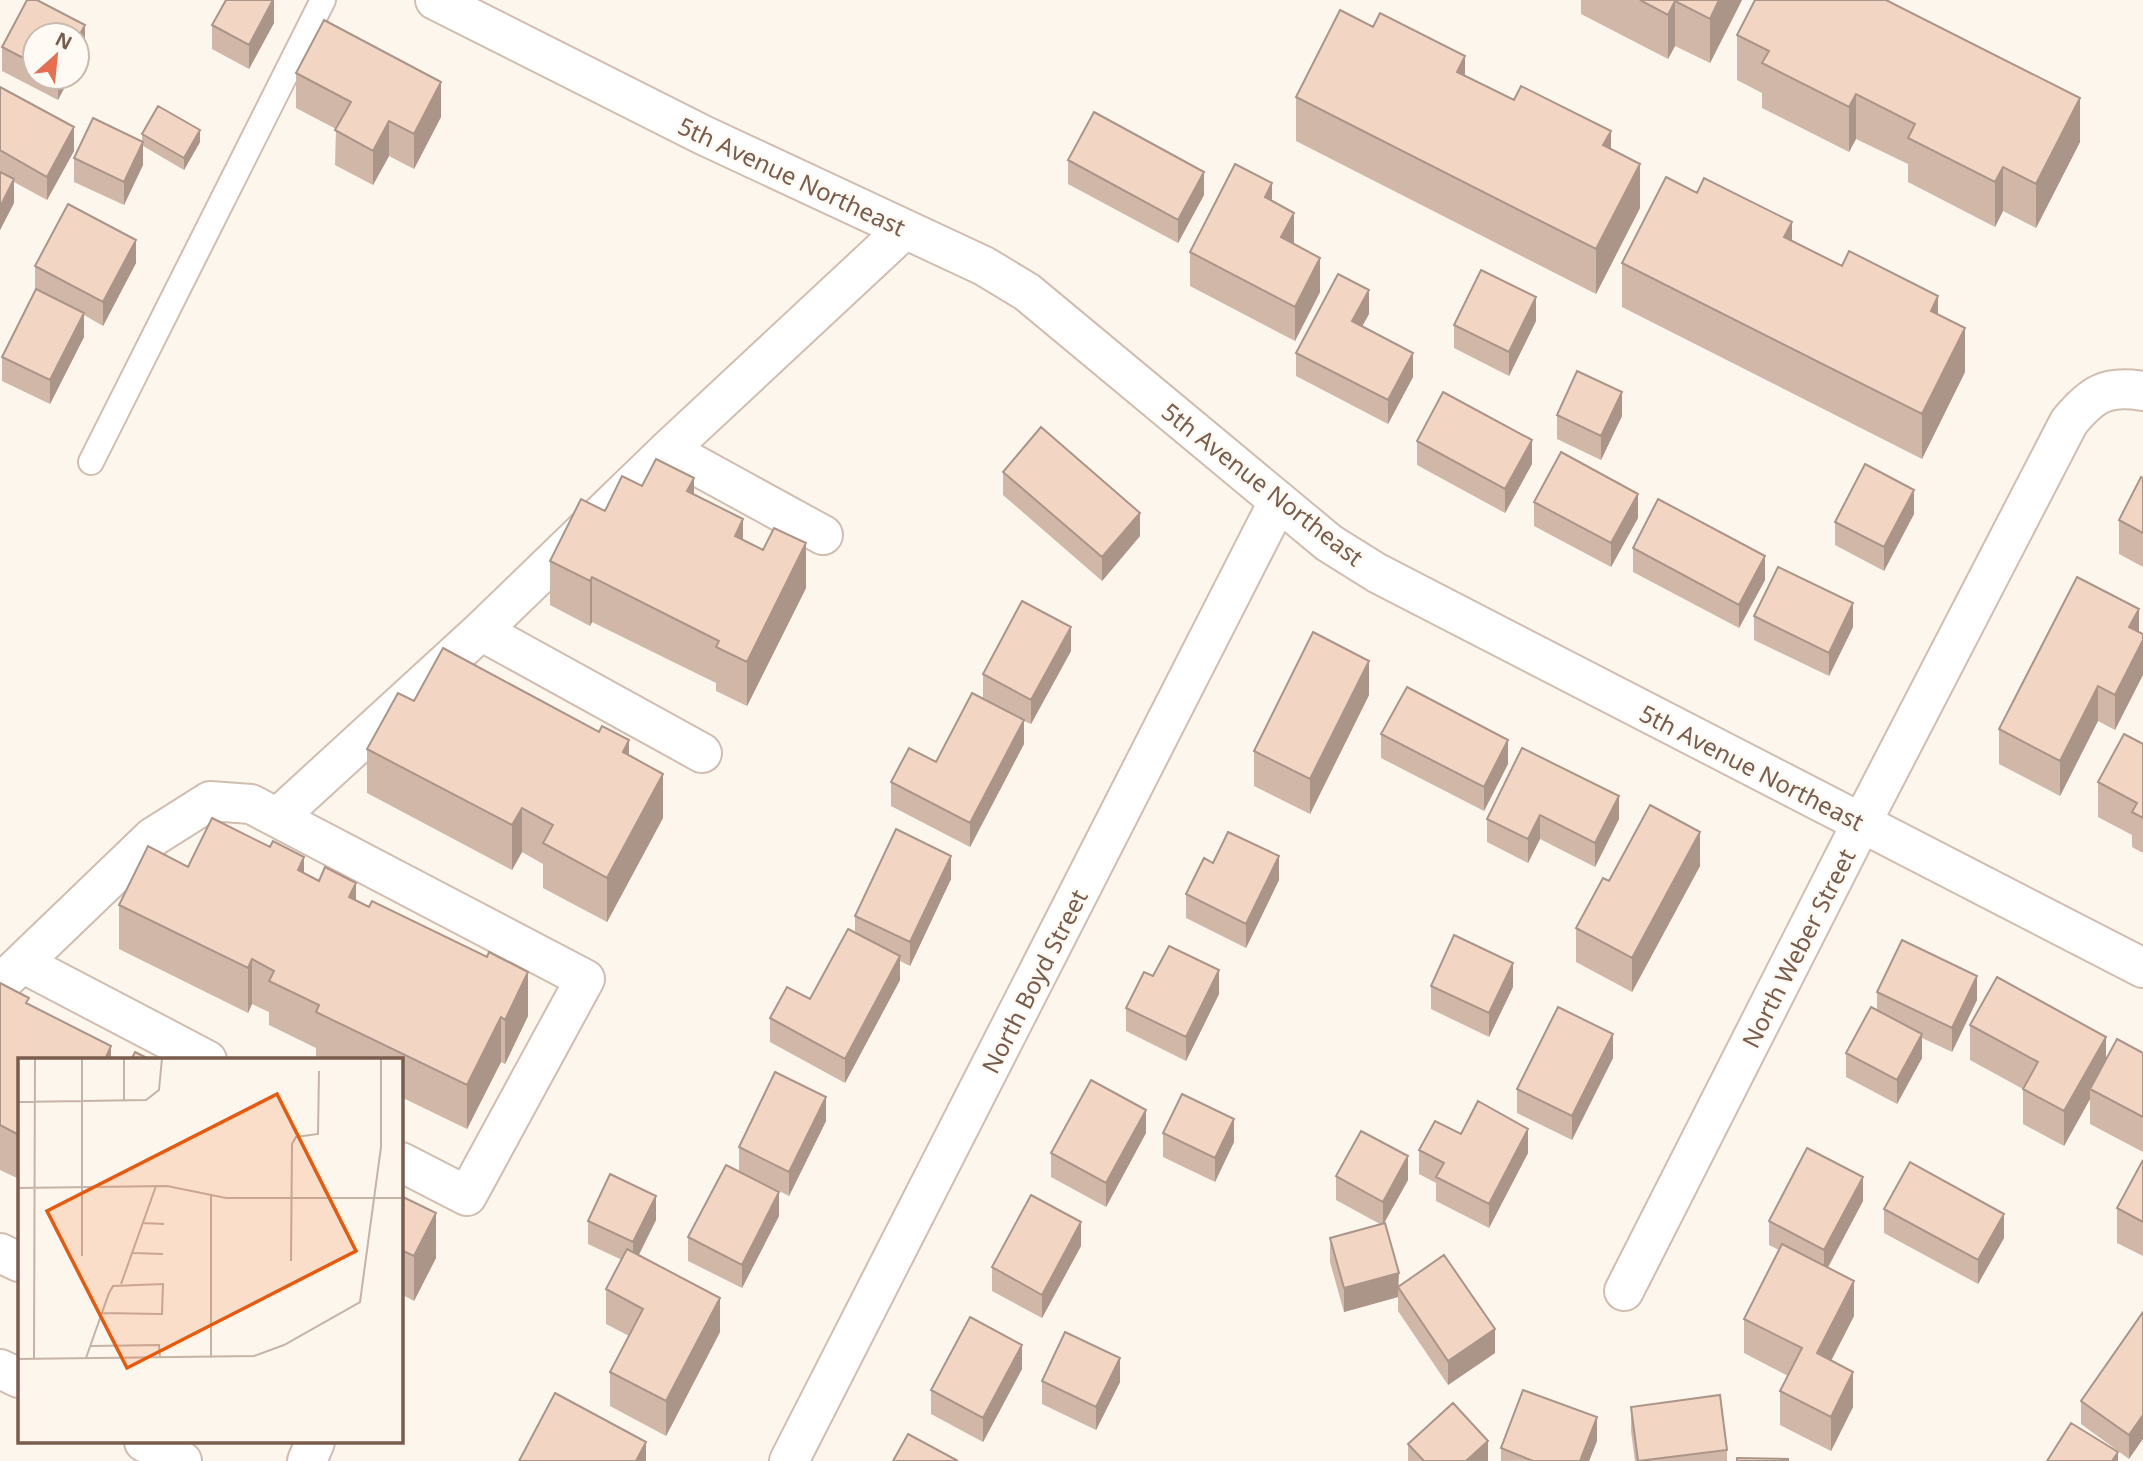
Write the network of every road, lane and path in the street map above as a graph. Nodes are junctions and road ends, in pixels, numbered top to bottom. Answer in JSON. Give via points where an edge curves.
{"nodes":[{"id":1,"x":323,"y":0,"type":"edge"},
{"id":2,"x":435,"y":0,"type":"edge"},
{"id":3,"x":905,"y":229,"type":"junction"},
{"id":4,"x":2143,"y":391,"type":"edge"},
{"id":5,"x":668,"y":450,"type":"junction"},
{"id":6,"x":91,"y":462,"type":"dead end"},
{"id":7,"x":1278,"y":502,"type":"junction"},
{"id":8,"x":823,"y":535,"type":"dead end"},
{"id":9,"x":481,"y":631,"type":"junction"},
{"id":10,"x":702,"y":753,"type":"dead end"},
{"id":11,"x":278,"y":817,"type":"junction"},
{"id":12,"x":1861,"y":824,"type":"junction"},
{"id":13,"x":2143,"y":968,"type":"edge"},
{"id":14,"x":11,"y":974,"type":"edge"},
{"id":15,"x":202,"y":1058,"type":"edge"},
{"id":16,"x":402,"y":1162,"type":"edge"},
{"id":17,"x":0,"y":1252,"type":"edge"},
{"id":18,"x":18,"y":1261,"type":"edge"},
{"id":19,"x":1624,"y":1291,"type":"dead end"},
{"id":20,"x":0,"y":1368,"type":"edge"},
{"id":21,"x":18,"y":1377,"type":"edge"},
{"id":22,"x":148,"y":1444,"type":"edge"},
{"id":23,"x":313,"y":1444,"type":"edge"},
{"id":24,"x":182,"y":1461,"type":"edge"},
{"id":25,"x":307,"y":1461,"type":"edge"},
{"id":26,"x":789,"y":1461,"type":"edge"}],
"edges":[{"from":1,"to":6,"type":"lane"},
{"from":2,"to":3,"type":"street","name":"5th Avenue Northeast","via":[[703,135]]},
{"from":3,"to":5,"type":"street"},
{"from":3,"to":7,"type":"street","name":"5th Avenue Northeast","via":[[1027,292]]},
{"from":4,"to":12,"type":"street","name":"North Weber Street","via":[[2104,391],[2084,404],[2069,422]]},
{"from":5,"to":8,"type":"street"},
{"from":5,"to":9,"type":"street"},
{"from":7,"to":12,"type":"street","name":"5th Avenue Northeast","via":[[1329,543],[1377,573]]},
{"from":7,"to":26,"type":"street","name":"North Boyd Street"},
{"from":9,"to":10,"type":"street"},
{"from":9,"to":11,"type":"street"},
{"from":11,"to":14,"type":"street","via":[[251,804],[210,801],[153,838]]},
{"from":11,"to":16,"type":"street","via":[[585,979],[467,1196]]},
{"from":12,"to":13,"type":"street","name":"5th Avenue Northeast"},
{"from":12,"to":19,"type":"street","name":"North Weber Street"},
{"from":14,"to":15,"type":"street"},
{"from":17,"to":18,"type":"street"},
{"from":20,"to":21,"type":"street"},
{"from":22,"to":24,"type":"street"},
{"from":23,"to":25,"type":"street"}]}
